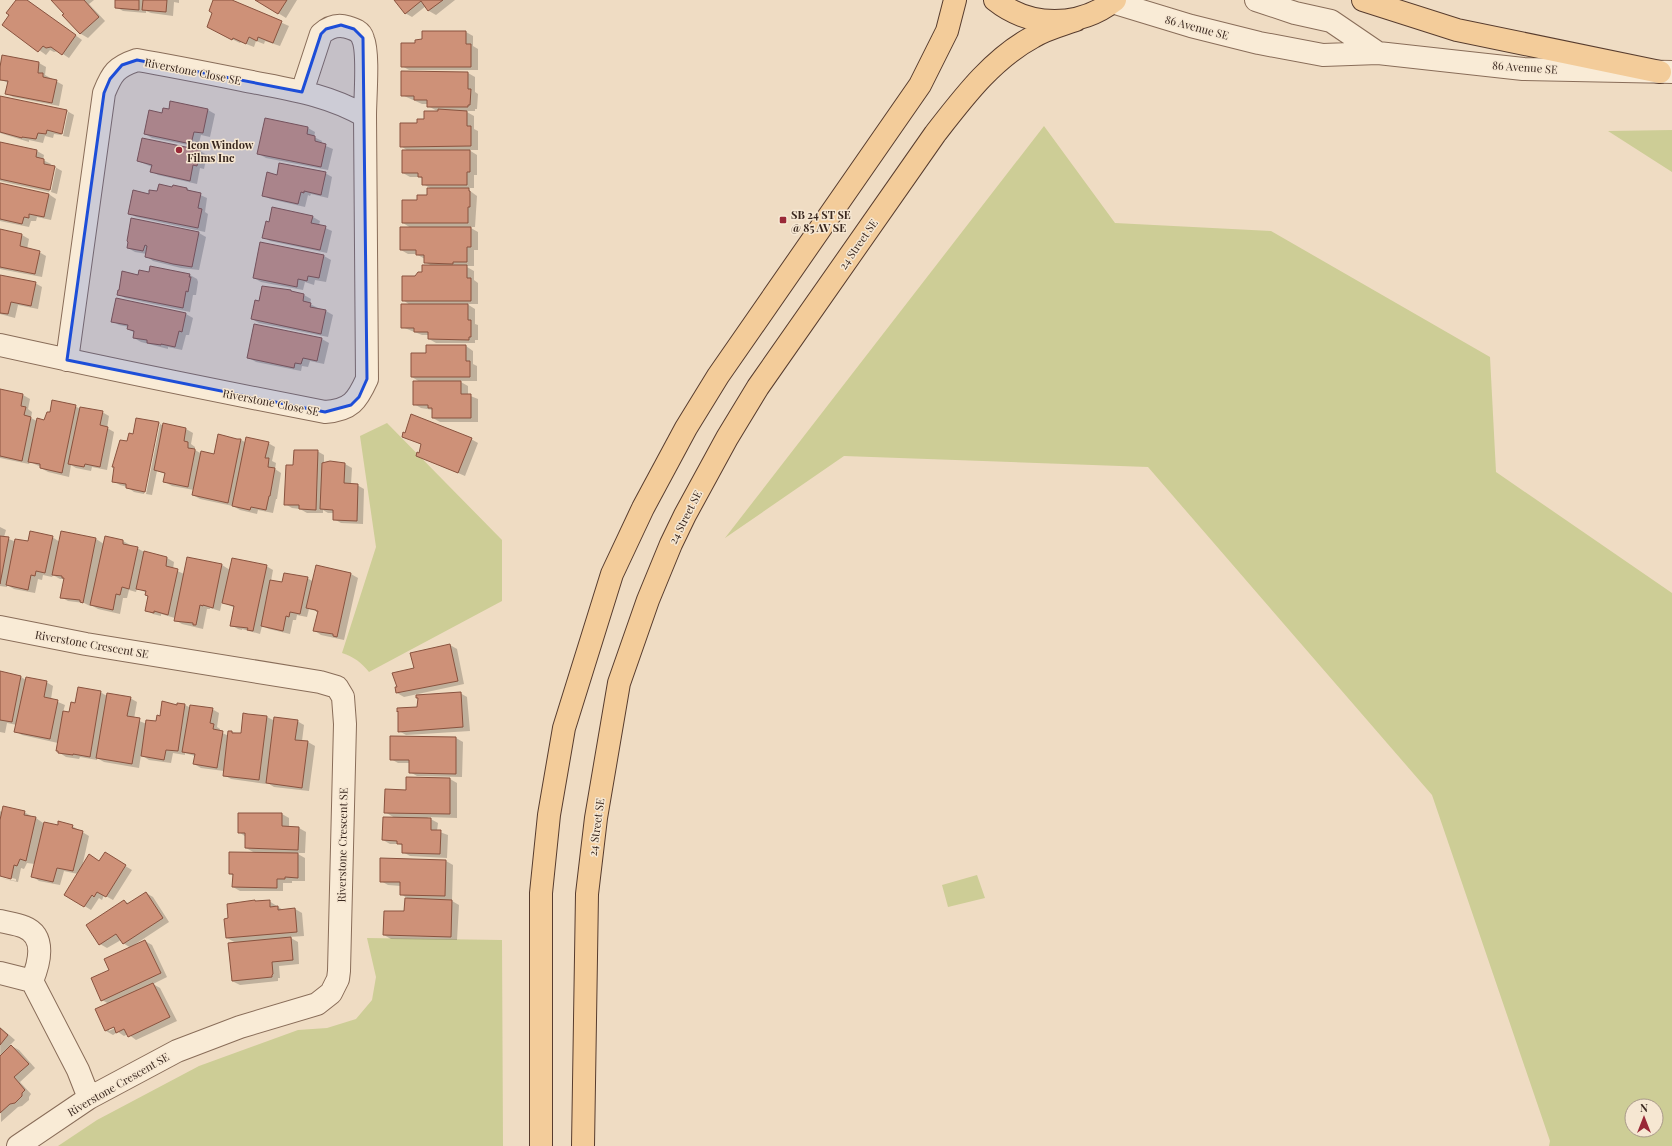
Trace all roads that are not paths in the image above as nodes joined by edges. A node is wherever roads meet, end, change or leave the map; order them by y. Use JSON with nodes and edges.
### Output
{"nodes":[{"id":1,"x":955,"y":0,"type":"edge"},
{"id":2,"x":994,"y":0,"type":"edge"},
{"id":3,"x":1256,"y":0,"type":"edge"},
{"id":4,"x":1363,"y":0,"type":"edge"},
{"id":5,"x":1114,"y":1,"type":"edge"},
{"id":6,"x":1076,"y":20,"type":"junction"},
{"id":7,"x":1378,"y":53,"type":"junction"},
{"id":8,"x":1666,"y":72,"type":"edge"},
{"id":9,"x":302,"y":92,"type":"junction"},
{"id":10,"x":365,"y":116,"type":"junction"},
{"id":11,"x":0,"y":345,"type":"edge"},
{"id":12,"x":67,"y":360,"type":"junction"},
{"id":13,"x":0,"y":627,"type":"edge"},
{"id":14,"x":0,"y":921,"type":"edge"},
{"id":15,"x":0,"y":973,"type":"edge"},
{"id":16,"x":32,"y":981,"type":"junction"},
{"id":17,"x":89,"y":1098,"type":"junction"},
{"id":18,"x":18,"y":1146,"type":"edge"},
{"id":19,"x":540,"y":1146,"type":"edge"},
{"id":20,"x":583,"y":1146,"type":"edge"}],
"edges":[{"from":1,"to":19,"type":"main road"},
{"from":2,"to":6,"type":"main road"},
{"from":3,"to":7,"type":"street","name":"86 Avenue SE"},
{"from":4,"to":8,"type":"main road"},
{"from":5,"to":6,"type":"main road","name":"24 Street SE"},
{"from":5,"to":7,"type":"street","name":"86 Avenue SE"},
{"from":6,"to":20,"type":"main road","name":"24 Street SE"},
{"from":7,"to":8,"type":"street","name":"86 Avenue SE"},
{"from":9,"to":10,"type":"street","name":"Riverstone Close SE"},
{"from":9,"to":10,"type":"street","name":"Riverstone Close SE"},
{"from":9,"to":12,"type":"street","name":"Riverstone Close SE"},
{"from":10,"to":12,"type":"street","name":"Riverstone Close SE"},
{"from":11,"to":12,"type":"street","name":"Riverstone Close SE"},
{"from":13,"to":17,"type":"street","name":"Riverstone Crescent SE"},
{"from":14,"to":16,"type":"street"},
{"from":15,"to":16,"type":"street"},
{"from":16,"to":17,"type":"street"},
{"from":17,"to":18,"type":"street","name":"Riverstone Crescent SE"}]}
